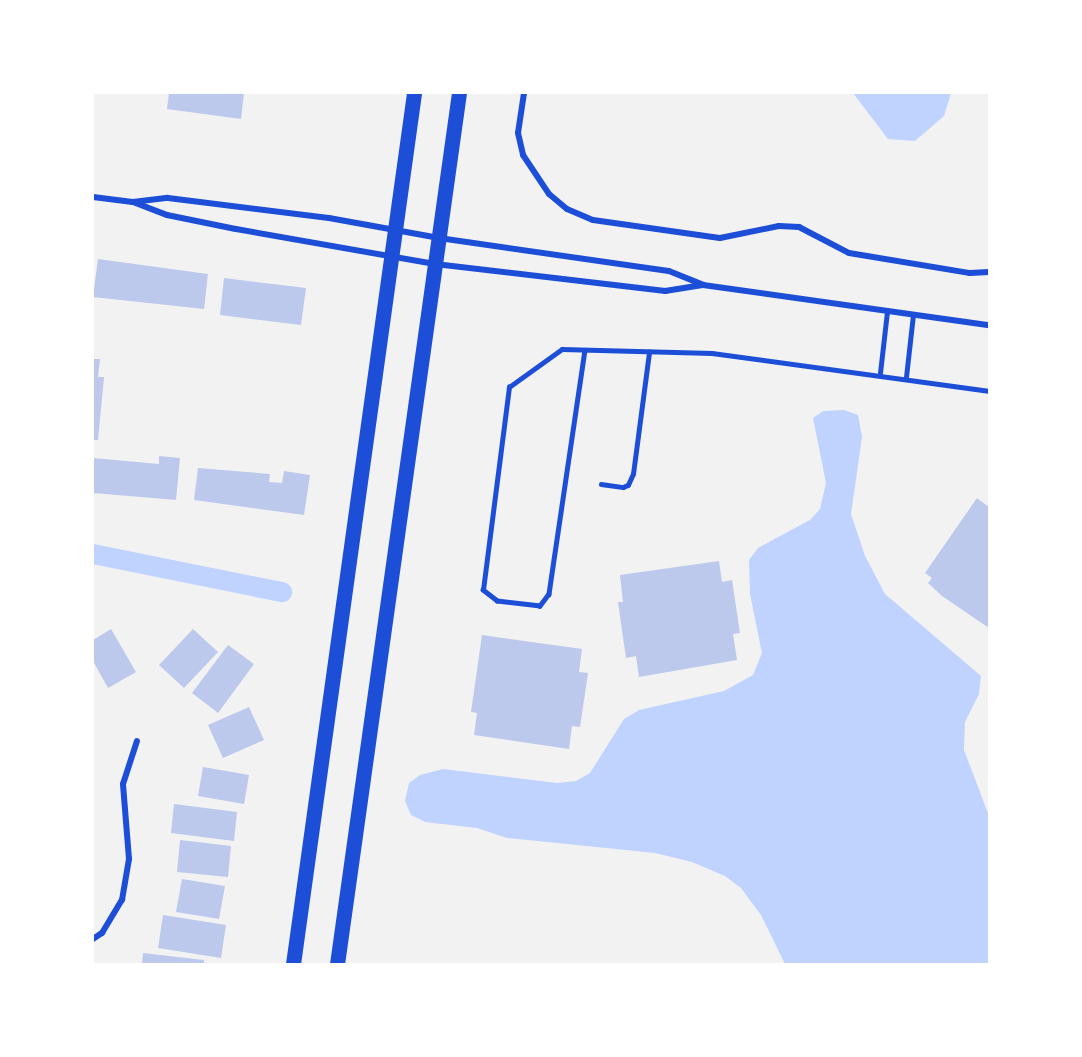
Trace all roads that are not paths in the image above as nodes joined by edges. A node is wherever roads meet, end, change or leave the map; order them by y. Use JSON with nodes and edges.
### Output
{"nodes":[{"id":1,"x":414,"y":93,"type":"edge"},
{"id":2,"x":459,"y":93,"type":"edge"},
{"id":3,"x":524,"y":93,"type":"edge"},
{"id":4,"x":93,"y":196,"type":"edge"},
{"id":5,"x":133,"y":202,"type":"junction"},
{"id":6,"x":395,"y":230,"type":"junction"},
{"id":7,"x":439,"y":238,"type":"junction"},
{"id":8,"x":392,"y":256,"type":"junction"},
{"id":9,"x":435,"y":264,"type":"junction"},
{"id":10,"x":989,"y":272,"type":"edge"},
{"id":11,"x":703,"y":285,"type":"junction"},
{"id":12,"x":887,"y":312,"type":"junction"},
{"id":13,"x":913,"y":315,"type":"junction"},
{"id":14,"x":989,"y":325,"type":"edge"},
{"id":15,"x":585,"y":350,"type":"junction"},
{"id":16,"x":649,"y":352,"type":"junction"},
{"id":17,"x":880,"y":373,"type":"junction"},
{"id":18,"x":906,"y":377,"type":"junction"},
{"id":19,"x":989,"y":390,"type":"edge"},
{"id":20,"x":601,"y":484,"type":"dead end"},
{"id":21,"x":137,"y":741,"type":"dead end"},
{"id":22,"x":93,"y":939,"type":"edge"},
{"id":23,"x":293,"y":964,"type":"edge"},
{"id":24,"x":337,"y":964,"type":"edge"}],
"edges":[{"from":1,"to":6,"type":"main road"},
{"from":2,"to":7,"type":"main road"},
{"from":3,"to":10,"type":"street"},
{"from":4,"to":5,"type":"street"},
{"from":5,"to":6,"type":"street"},
{"from":5,"to":8,"type":"street"},
{"from":6,"to":7,"type":"street"},
{"from":6,"to":8,"type":"main road"},
{"from":7,"to":9,"type":"main road"},
{"from":7,"to":11,"type":"street"},
{"from":8,"to":9,"type":"street"},
{"from":8,"to":23,"type":"main road"},
{"from":9,"to":11,"type":"street"},
{"from":9,"to":24,"type":"main road"},
{"from":11,"to":12,"type":"street"},
{"from":12,"to":13,"type":"street"},
{"from":12,"to":17,"type":"lane"},
{"from":13,"to":14,"type":"street"},
{"from":13,"to":18,"type":"lane"},
{"from":15,"to":15,"type":"lane"},
{"from":15,"to":16,"type":"lane"},
{"from":16,"to":17,"type":"lane"},
{"from":16,"to":20,"type":"lane"},
{"from":17,"to":18,"type":"lane"},
{"from":18,"to":19,"type":"lane"},
{"from":21,"to":22,"type":"street"}]}
